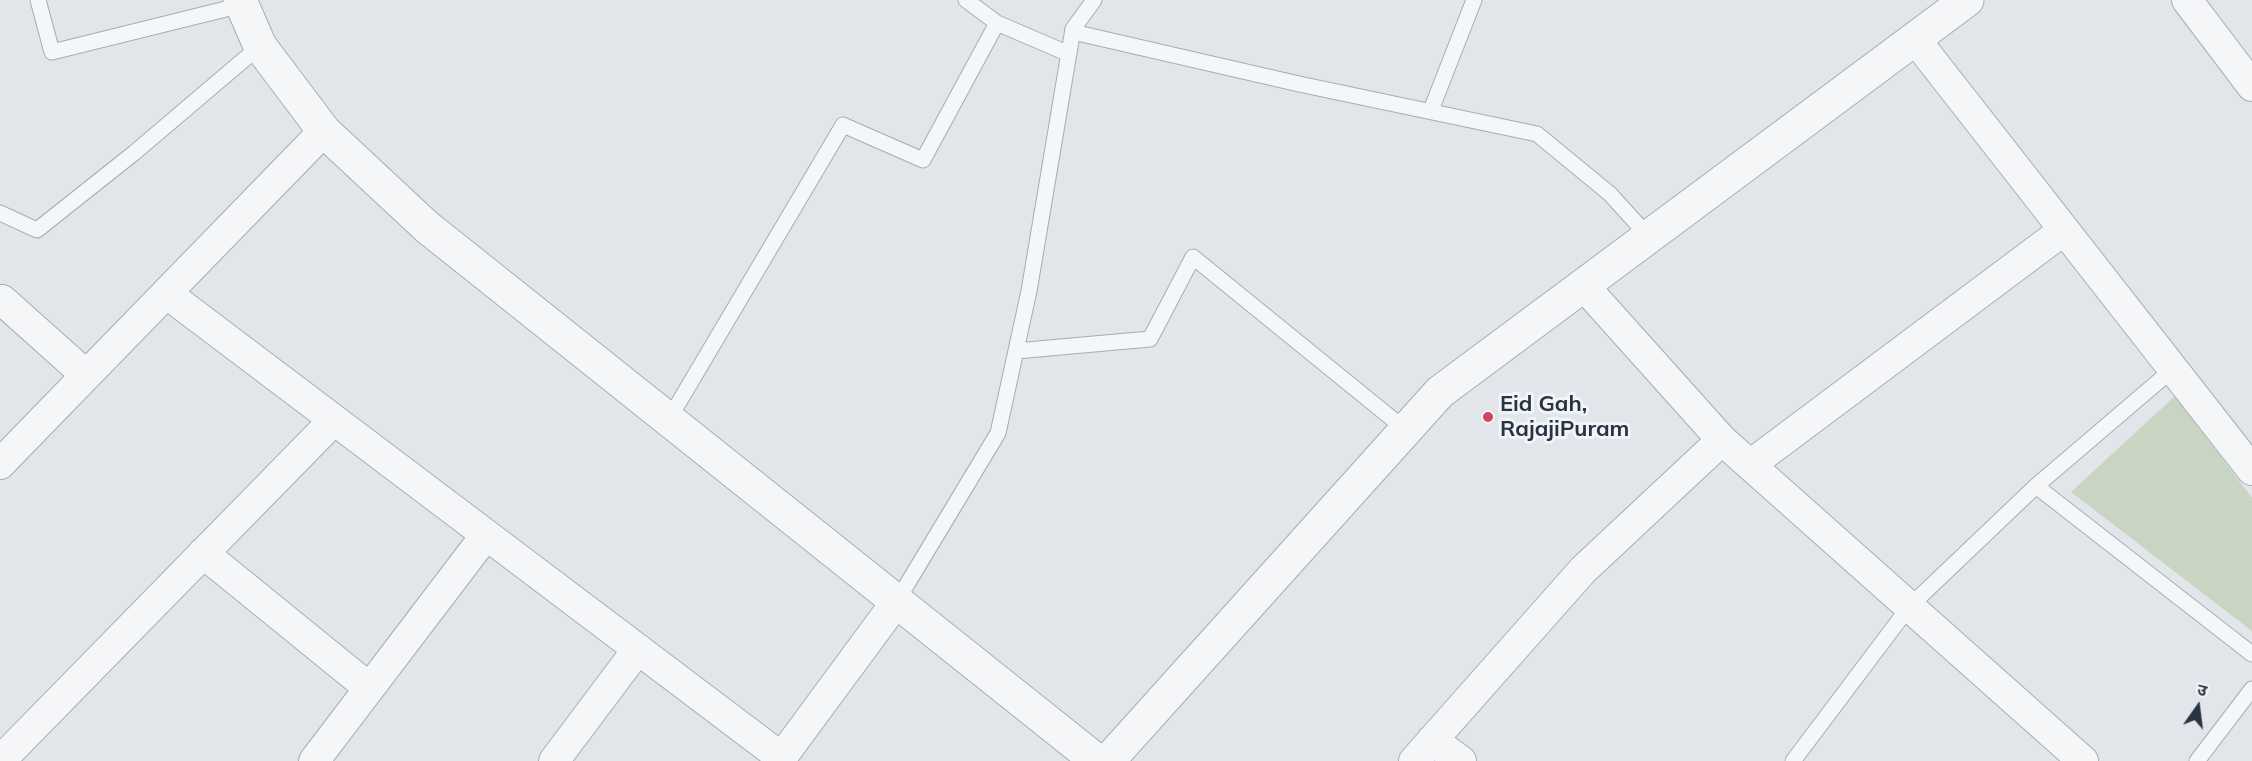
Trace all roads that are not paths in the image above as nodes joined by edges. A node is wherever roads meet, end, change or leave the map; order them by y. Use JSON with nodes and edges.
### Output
{"nodes":[{"id":1,"x":38,"y":0,"type":"edge"},
{"id":2,"x":966,"y":0,"type":"edge"},
{"id":3,"x":1094,"y":0,"type":"edge"},
{"id":4,"x":1474,"y":0,"type":"edge"},
{"id":5,"x":1966,"y":0,"type":"edge"},
{"id":6,"x":2187,"y":0,"type":"edge"},
{"id":7,"x":245,"y":2,"type":"edge"},
{"id":8,"x":997,"y":23,"type":"junction"},
{"id":9,"x":1072,"y":32,"type":"junction"},
{"id":10,"x":1915,"y":39,"type":"junction"},
{"id":11,"x":260,"y":45,"type":"junction"},
{"id":12,"x":1069,"y":54,"type":"junction"},
{"id":13,"x":2252,"y":86,"type":"edge"},
{"id":14,"x":1431,"y":110,"type":"junction"},
{"id":15,"x":324,"y":131,"type":"junction"},
{"id":16,"x":0,"y":213,"type":"edge"},
{"id":17,"x":2064,"y":230,"type":"junction"},
{"id":18,"x":1648,"y":237,"type":"junction"},
{"id":19,"x":1583,"y":285,"type":"junction"},
{"id":20,"x":166,"y":293,"type":"junction"},
{"id":21,"x":2,"y":300,"type":"dead end"},
{"id":22,"x":1016,"y":351,"type":"junction"},
{"id":23,"x":2173,"y":369,"type":"junction"},
{"id":24,"x":86,"y":375,"type":"junction"},
{"id":25,"x":669,"y":419,"type":"junction"},
{"id":26,"x":334,"y":420,"type":"junction"},
{"id":27,"x":1406,"y":430,"type":"junction"},
{"id":28,"x":1722,"y":440,"type":"junction"},
{"id":29,"x":0,"y":464,"type":"edge"},
{"id":30,"x":1750,"y":465,"type":"junction"},
{"id":31,"x":2252,"y":471,"type":"edge"},
{"id":32,"x":2036,"y":486,"type":"junction"},
{"id":33,"x":486,"y":535,"type":"junction"},
{"id":34,"x":203,"y":553,"type":"junction"},
{"id":35,"x":897,"y":601,"type":"junction"},
{"id":36,"x":1909,"y":606,"type":"junction"},
{"id":37,"x":638,"y":649,"type":"junction"},
{"id":38,"x":2252,"y":654,"type":"edge"},
{"id":39,"x":368,"y":687,"type":"junction"},
{"id":40,"x":2252,"y":689,"type":"edge"},
{"id":41,"x":1423,"y":751,"type":"edge"},
{"id":42,"x":780,"y":759,"type":"edge"},
{"id":43,"x":0,"y":761,"type":"edge"},
{"id":44,"x":314,"y":761,"type":"edge"},
{"id":45,"x":554,"y":761,"type":"edge"},
{"id":46,"x":1097,"y":761,"type":"edge"},
{"id":47,"x":1108,"y":761,"type":"edge"},
{"id":48,"x":1461,"y":761,"type":"edge"},
{"id":49,"x":1793,"y":761,"type":"edge"},
{"id":50,"x":2083,"y":761,"type":"edge"},
{"id":51,"x":2197,"y":761,"type":"edge"}],
"edges":[{"from":1,"to":7,"type":"lane"},
{"from":2,"to":8,"type":"lane"},
{"from":3,"to":9,"type":"lane"},
{"from":4,"to":14,"type":"lane"},
{"from":5,"to":10,"type":"street"},
{"from":6,"to":13,"type":"street"},
{"from":7,"to":11,"type":"street"},
{"from":8,"to":12,"type":"lane"},
{"from":8,"to":25,"type":"lane"},
{"from":9,"to":12,"type":"lane"},
{"from":9,"to":14,"type":"lane"},
{"from":10,"to":17,"type":"street"},
{"from":10,"to":18,"type":"street"},
{"from":11,"to":15,"type":"street"},
{"from":11,"to":16,"type":"lane"},
{"from":12,"to":22,"type":"lane"},
{"from":14,"to":18,"type":"lane"},
{"from":15,"to":20,"type":"street"},
{"from":15,"to":25,"type":"street"},
{"from":17,"to":23,"type":"street"},
{"from":17,"to":30,"type":"street"},
{"from":18,"to":19,"type":"street"},
{"from":19,"to":27,"type":"street"},
{"from":19,"to":28,"type":"street"},
{"from":20,"to":24,"type":"street"},
{"from":20,"to":26,"type":"street"},
{"from":21,"to":24,"type":"street"},
{"from":22,"to":27,"type":"lane"},
{"from":22,"to":35,"type":"lane"},
{"from":23,"to":31,"type":"street"},
{"from":23,"to":32,"type":"lane"},
{"from":24,"to":29,"type":"street"},
{"from":25,"to":35,"type":"street"},
{"from":26,"to":33,"type":"street"},
{"from":26,"to":34,"type":"street"},
{"from":27,"to":47,"type":"street"},
{"from":28,"to":30,"type":"street"},
{"from":28,"to":41,"type":"street"},
{"from":30,"to":36,"type":"street"},
{"from":32,"to":36,"type":"lane"},
{"from":32,"to":38,"type":"lane"},
{"from":33,"to":37,"type":"street"},
{"from":33,"to":39,"type":"street"},
{"from":34,"to":39,"type":"street"},
{"from":34,"to":43,"type":"street"},
{"from":35,"to":42,"type":"street"},
{"from":35,"to":46,"type":"street"},
{"from":36,"to":49,"type":"lane"},
{"from":36,"to":50,"type":"street"},
{"from":37,"to":42,"type":"street"},
{"from":37,"to":45,"type":"street"},
{"from":39,"to":44,"type":"street"},
{"from":40,"to":51,"type":"lane"},
{"from":41,"to":48,"type":"street"}]}
